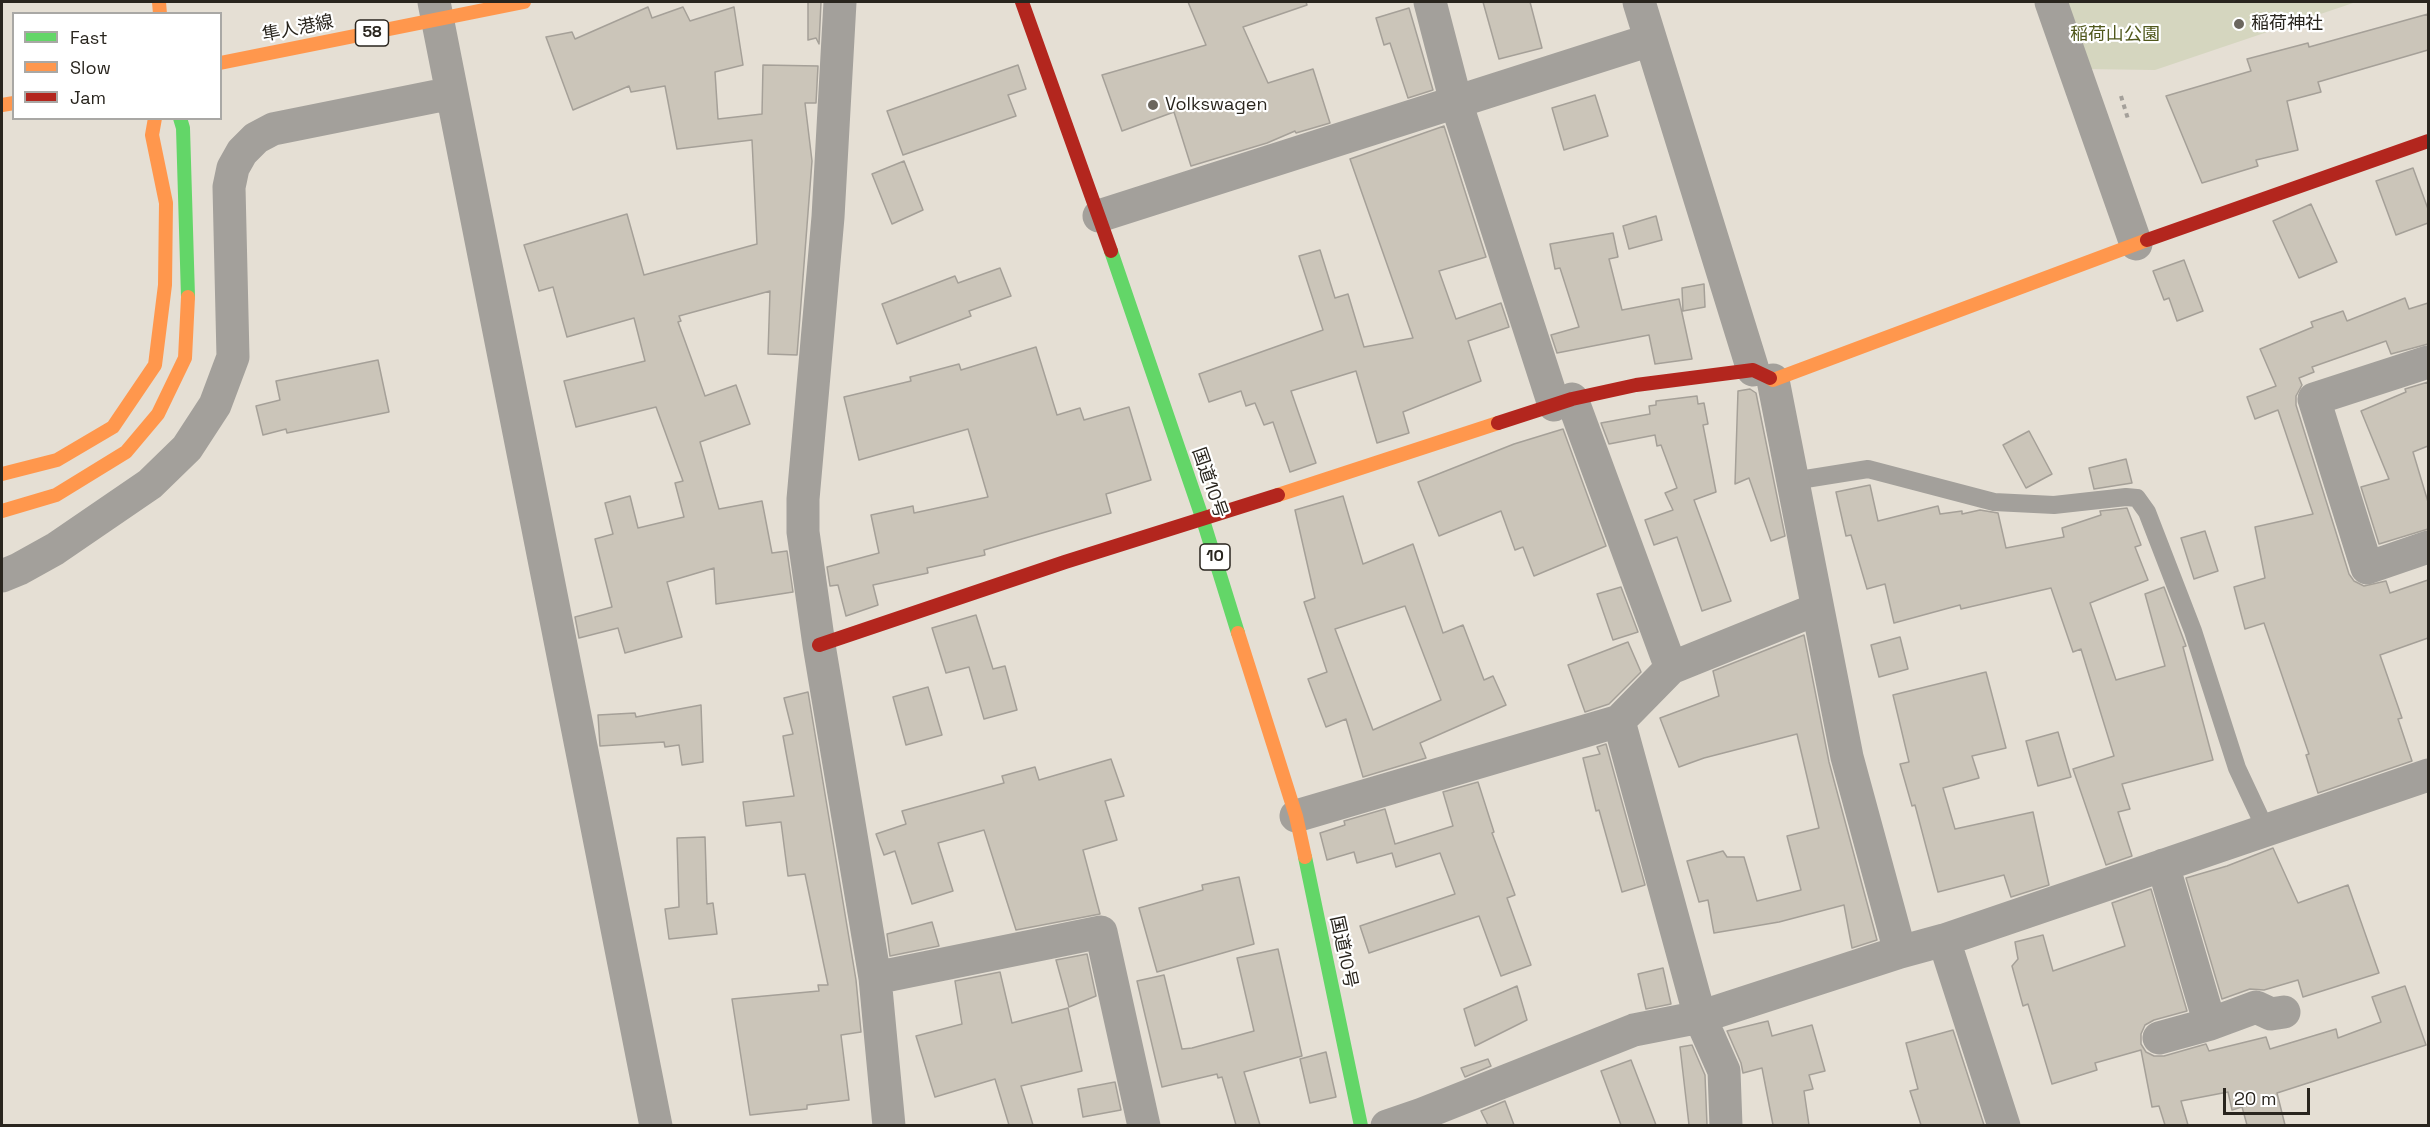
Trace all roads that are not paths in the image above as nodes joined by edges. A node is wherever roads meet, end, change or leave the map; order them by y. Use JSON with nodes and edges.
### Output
{"nodes":[{"id":1,"x":524,"y":2,"type":"edge"},
{"id":2,"x":840,"y":2,"type":"edge"},
{"id":3,"x":1022,"y":2,"type":"edge"},
{"id":4,"x":1430,"y":2,"type":"edge"},
{"id":5,"x":1639,"y":2,"type":"edge"},
{"id":6,"x":2051,"y":2,"type":"edge"},
{"id":7,"x":436,"y":11,"type":"edge"},
{"id":8,"x":1650,"y":40,"type":"junction"},
{"id":9,"x":222,"y":63,"type":"edge"},
{"id":10,"x":452,"y":93,"type":"junction"},
{"id":11,"x":1456,"y":102,"type":"junction"},
{"id":12,"x":155,"y":120,"type":"edge"},
{"id":13,"x":181,"y":120,"type":"edge"},
{"id":14,"x":2428,"y":141,"type":"edge"},
{"id":15,"x":1099,"y":216,"type":"junction"},
{"id":16,"x":2136,"y":244,"type":"junction"},
{"id":17,"x":2428,"y":362,"type":"edge"},
{"id":18,"x":1763,"y":375,"type":"junction"},
{"id":19,"x":1563,"y":402,"type":"junction"},
{"id":20,"x":2,"y":474,"type":"edge"},
{"id":21,"x":1793,"y":481,"type":"junction"},
{"id":22,"x":2,"y":511,"type":"edge"},
{"id":23,"x":1203,"y":520,"type":"junction"},
{"id":24,"x":2428,"y":547,"type":"edge"},
{"id":25,"x":2,"y":576,"type":"edge"},
{"id":26,"x":1817,"y":609,"type":"junction"},
{"id":27,"x":819,"y":645,"type":"junction"},
{"id":28,"x":1671,"y":668,"type":"junction"},
{"id":29,"x":1619,"y":721,"type":"junction"},
{"id":30,"x":2428,"y":775,"type":"edge"},
{"id":31,"x":1296,"y":816,"type":"junction"},
{"id":32,"x":2266,"y":830,"type":"junction"},
{"id":33,"x":2163,"y":865,"type":"junction"},
{"id":34,"x":1944,"y":940,"type":"junction"},
{"id":35,"x":1900,"y":952,"type":"junction"},
{"id":36,"x":875,"y":978,"type":"junction"},
{"id":37,"x":2284,"y":1012,"type":"dead end"},
{"id":38,"x":1700,"y":1017,"type":"junction"},
{"id":39,"x":2210,"y":1024,"type":"junction"},
{"id":40,"x":2159,"y":1038,"type":"dead end"},
{"id":41,"x":879,"y":1121,"type":"edge"},
{"id":42,"x":656,"y":1125,"type":"edge"},
{"id":43,"x":1144,"y":1125,"type":"edge"},
{"id":44,"x":1361,"y":1125,"type":"edge"},
{"id":45,"x":1387,"y":1125,"type":"edge"},
{"id":46,"x":1726,"y":1125,"type":"edge"},
{"id":47,"x":2004,"y":1125,"type":"edge"}],
"edges":[{"from":1,"to":7,"type":"main road","name":"隼人港線","number":"58"},
{"from":2,"to":27,"type":"street"},
{"from":3,"to":15,"type":"main road","name":"国道10号","number":"10"},
{"from":4,"to":11,"type":"street"},
{"from":5,"to":8,"type":"street"},
{"from":6,"to":16,"type":"street"},
{"from":7,"to":9,"type":"main road","name":"隼人港線","number":"58"},
{"from":7,"to":10,"type":"street"},
{"from":8,"to":11,"type":"street"},
{"from":8,"to":18,"type":"street"},
{"from":10,"to":25,"type":"street"},
{"from":10,"to":42,"type":"street"},
{"from":11,"to":15,"type":"street"},
{"from":11,"to":19,"type":"street"},
{"from":12,"to":20,"type":"main road"},
{"from":13,"to":22,"type":"main road"},
{"from":14,"to":16,"type":"main road"},
{"from":15,"to":23,"type":"main road","name":"国道10号","number":"10"},
{"from":16,"to":18,"type":"main road"},
{"from":17,"to":24,"type":"street"},
{"from":18,"to":19,"type":"main road"},
{"from":18,"to":21,"type":"street"},
{"from":19,"to":23,"type":"main road"},
{"from":19,"to":28,"type":"street"},
{"from":21,"to":26,"type":"street"},
{"from":21,"to":32,"type":"lane"},
{"from":23,"to":27,"type":"main road"},
{"from":23,"to":31,"type":"main road","name":"国道10号","number":"10"},
{"from":26,"to":28,"type":"street"},
{"from":26,"to":35,"type":"street"},
{"from":27,"to":36,"type":"street"},
{"from":28,"to":29,"type":"street"},
{"from":29,"to":31,"type":"street"},
{"from":29,"to":38,"type":"street"},
{"from":30,"to":32,"type":"street"},
{"from":31,"to":44,"type":"main road","name":"国道10号","number":"10"},
{"from":32,"to":33,"type":"street"},
{"from":33,"to":34,"type":"street"},
{"from":33,"to":39,"type":"street"},
{"from":34,"to":35,"type":"street"},
{"from":34,"to":47,"type":"street"},
{"from":35,"to":38,"type":"street"},
{"from":36,"to":41,"type":"street"},
{"from":36,"to":43,"type":"street"},
{"from":37,"to":39,"type":"street"},
{"from":38,"to":45,"type":"street"},
{"from":38,"to":46,"type":"street"},
{"from":39,"to":40,"type":"street"}]}
